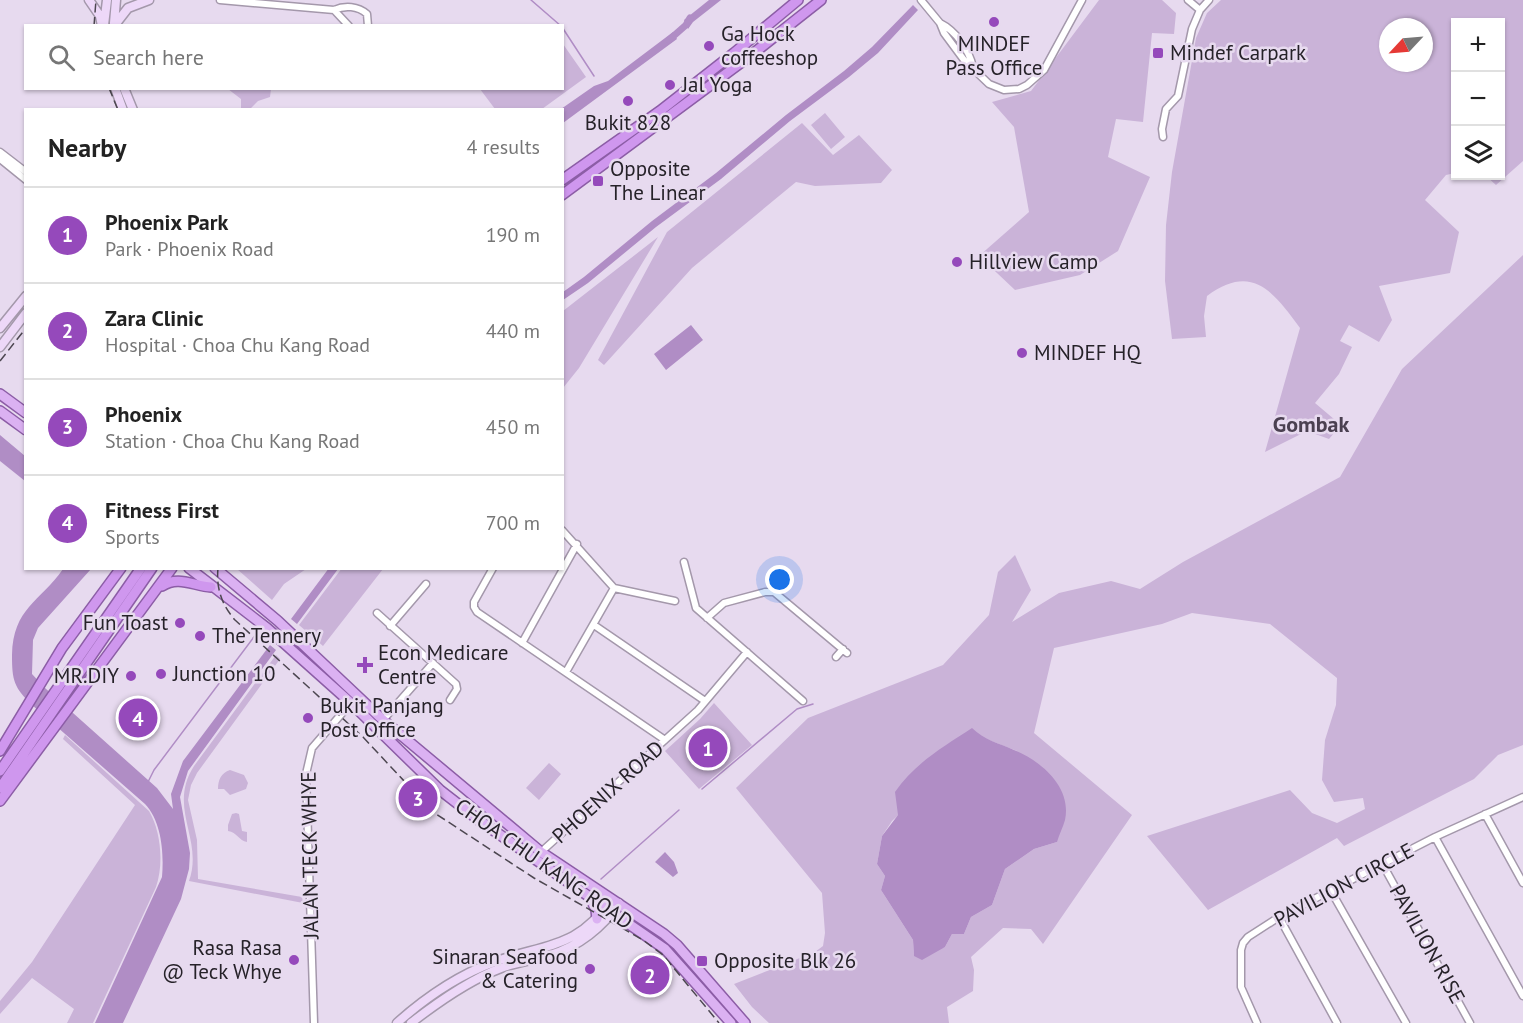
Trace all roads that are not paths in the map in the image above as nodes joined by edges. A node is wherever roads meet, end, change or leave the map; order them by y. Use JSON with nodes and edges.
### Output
{"nodes":[{"id":1,"x":89,"y":0,"type":"edge"},
{"id":2,"x":107,"y":0,"type":"edge"},
{"id":3,"x":116,"y":0,"type":"edge"},
{"id":4,"x":149,"y":0,"type":"edge"},
{"id":5,"x":220,"y":0,"type":"edge"},
{"id":6,"x":798,"y":0,"type":"edge"},
{"id":7,"x":821,"y":0,"type":"edge"},
{"id":8,"x":1082,"y":0,"type":"edge"},
{"id":9,"x":1188,"y":0,"type":"edge"},
{"id":10,"x":1209,"y":0,"type":"edge"},
{"id":11,"x":923,"y":2,"type":"edge"},
{"id":12,"x":334,"y":10,"type":"junction"},
{"id":13,"x":1200,"y":10,"type":"junction"},
{"id":14,"x":102,"y":24,"type":"edge"},
{"id":15,"x":103,"y":24,"type":"edge"},
{"id":16,"x":114,"y":24,"type":"edge"},
{"id":17,"x":116,"y":24,"type":"edge"},
{"id":18,"x":347,"y":24,"type":"edge"},
{"id":19,"x":368,"y":24,"type":"edge"},
{"id":20,"x":116,"y":90,"type":"edge"},
{"id":21,"x":125,"y":90,"type":"edge"},
{"id":22,"x":122,"y":108,"type":"edge"},
{"id":23,"x":132,"y":108,"type":"edge"},
{"id":24,"x":1163,"y":137,"type":"dead end"},
{"id":25,"x":0,"y":152,"type":"edge"},
{"id":26,"x":0,"y":159,"type":"edge"},
{"id":27,"x":24,"y":170,"type":"edge"},
{"id":28,"x":24,"y":178,"type":"edge"},
{"id":29,"x":564,"y":179,"type":"edge"},
{"id":30,"x":564,"y":194,"type":"edge"},
{"id":31,"x":24,"y":298,"type":"edge"},
{"id":32,"x":24,"y":316,"type":"edge"},
{"id":33,"x":0,"y":328,"type":"edge"},
{"id":34,"x":0,"y":347,"type":"edge"},
{"id":35,"x":0,"y":394,"type":"edge"},
{"id":36,"x":0,"y":411,"type":"edge"},
{"id":37,"x":24,"y":412,"type":"edge"},
{"id":38,"x":24,"y":429,"type":"edge"},
{"id":39,"x":564,"y":532,"type":"edge"},
{"id":40,"x":577,"y":544,"type":"junction"},
{"id":41,"x":684,"y":562,"type":"dead end"},
{"id":42,"x":564,"y":567,"type":"edge"},
{"id":43,"x":119,"y":570,"type":"edge"},
{"id":44,"x":140,"y":570,"type":"edge"},
{"id":45,"x":151,"y":570,"type":"edge"},
{"id":46,"x":171,"y":570,"type":"edge"},
{"id":47,"x":191,"y":570,"type":"edge"},
{"id":48,"x":217,"y":570,"type":"edge"},
{"id":49,"x":492,"y":570,"type":"edge"},
{"id":50,"x":563,"y":570,"type":"edge"},
{"id":51,"x":426,"y":584,"type":"dead end"},
{"id":52,"x":211,"y":586,"type":"junction"},
{"id":53,"x":614,"y":588,"type":"junction"},
{"id":54,"x":156,"y":591,"type":"junction"},
{"id":55,"x":675,"y":601,"type":"dead end"},
{"id":56,"x":376,"y":613,"type":"dead end"},
{"id":57,"x":707,"y":618,"type":"junction"},
{"id":58,"x":594,"y":625,"type":"junction"},
{"id":59,"x":390,"y":626,"type":"junction"},
{"id":60,"x":522,"y":643,"type":"junction"},
{"id":61,"x":747,"y":652,"type":"junction"},
{"id":62,"x":836,"y":657,"type":"dead end"},
{"id":63,"x":433,"y":663,"type":"junction"},
{"id":64,"x":566,"y":672,"type":"junction"},
{"id":65,"x":450,"y":700,"type":"dead end"},
{"id":66,"x":705,"y":701,"type":"junction"},
{"id":67,"x":802,"y":701,"type":"dead end"},
{"id":68,"x":351,"y":703,"type":"junction"},
{"id":69,"x":383,"y":720,"type":"junction"},
{"id":70,"x":665,"y":740,"type":"junction"},
{"id":71,"x":393,"y":743,"type":"junction"},
{"id":72,"x":0,"y":751,"type":"edge"},
{"id":73,"x":0,"y":771,"type":"edge"},
{"id":74,"x":451,"y":778,"type":"junction"},
{"id":75,"x":0,"y":788,"type":"edge"},
{"id":76,"x":440,"y":790,"type":"junction"},
{"id":77,"x":471,"y":795,"type":"junction"},
{"id":78,"x":1523,"y":797,"type":"edge"},
{"id":79,"x":0,"y":801,"type":"edge"},
{"id":80,"x":468,"y":812,"type":"junction"},
{"id":81,"x":1485,"y":814,"type":"junction"},
{"id":82,"x":1435,"y":837,"type":"junction"},
{"id":83,"x":541,"y":852,"type":"junction"},
{"id":84,"x":1383,"y":865,"type":"junction"},
{"id":85,"x":1523,"y":883,"type":"edge"},
{"id":86,"x":1331,"y":891,"type":"junction"},
{"id":87,"x":589,"y":895,"type":"junction"},
{"id":88,"x":615,"y":901,"type":"junction"},
{"id":89,"x":609,"y":910,"type":"junction"},
{"id":90,"x":1279,"y":917,"type":"junction"},
{"id":91,"x":597,"y":919,"type":"junction"},
{"id":92,"x":1523,"y":996,"type":"edge"},
{"id":93,"x":723,"y":1019,"type":"edge"},
{"id":94,"x":314,"y":1023,"type":"edge"},
{"id":95,"x":397,"y":1023,"type":"edge"},
{"id":96,"x":411,"y":1023,"type":"edge"},
{"id":97,"x":731,"y":1023,"type":"edge"},
{"id":98,"x":745,"y":1023,"type":"edge"},
{"id":99,"x":1257,"y":1023,"type":"edge"},
{"id":100,"x":1337,"y":1023,"type":"edge"},
{"id":101,"x":1406,"y":1023,"type":"edge"},
{"id":102,"x":1470,"y":1023,"type":"edge"}],
"edges":[{"from":1,"to":14,"type":"main road"},
{"from":2,"to":15,"type":"main road"},
{"from":3,"to":16,"type":"main road"},
{"from":4,"to":17,"type":"main road"},
{"from":5,"to":12,"type":"street"},
{"from":6,"to":29,"type":"highway"},
{"from":7,"to":30,"type":"highway"},
{"from":8,"to":11,"type":"street"},
{"from":9,"to":13,"type":"street"},
{"from":10,"to":13,"type":"street"},
{"from":12,"to":18,"type":"street"},
{"from":12,"to":19,"type":"street"},
{"from":13,"to":24,"type":"street"},
{"from":20,"to":22,"type":"main road"},
{"from":21,"to":23,"type":"main road"},
{"from":25,"to":27,"type":"street"},
{"from":26,"to":28,"type":"street"},
{"from":31,"to":33,"type":"main road"},
{"from":32,"to":34,"type":"main road"},
{"from":35,"to":37,"type":"main road"},
{"from":36,"to":38,"type":"main road"},
{"from":39,"to":40,"type":"street"},
{"from":40,"to":42,"type":"street"},
{"from":40,"to":53,"type":"street"},
{"from":41,"to":57,"type":"street"},
{"from":43,"to":72,"type":"highway"},
{"from":44,"to":73,"type":"highway"},
{"from":45,"to":75,"type":"highway"},
{"from":46,"to":54,"type":"highway"},
{"from":47,"to":52,"type":"main road","name":"CHOA CHU KANG ROAD"},
{"from":48,"to":69,"type":"main road","name":"CHOA CHU KANG ROAD"},
{"from":49,"to":60,"type":"street"},
{"from":50,"to":60,"type":"street"},
{"from":51,"to":59,"type":"street"},
{"from":52,"to":54,"type":"highway"},
{"from":52,"to":68,"type":"main road","name":"CHOA CHU KANG ROAD"},
{"from":53,"to":55,"type":"street"},
{"from":53,"to":58,"type":"street"},
{"from":54,"to":79,"type":"highway"},
{"from":56,"to":59,"type":"street"},
{"from":57,"to":61,"type":"street"},
{"from":57,"to":62,"type":"street"},
{"from":58,"to":64,"type":"street"},
{"from":58,"to":66,"type":"street"},
{"from":59,"to":63,"type":"street"},
{"from":60,"to":64,"type":"street"},
{"from":61,"to":66,"type":"street","name":"PHOENIX ROAD"},
{"from":61,"to":67,"type":"street"},
{"from":63,"to":65,"type":"street"},
{"from":63,"to":69,"type":"street"},
{"from":64,"to":70,"type":"street"},
{"from":66,"to":70,"type":"street","name":"PHOENIX ROAD"},
{"from":68,"to":71,"type":"main road","name":"CHOA CHU KANG ROAD"},
{"from":68,"to":94,"type":"street","name":"JALAN TECK WHYE"},
{"from":69,"to":71,"type":"street"},
{"from":69,"to":74,"type":"main road","name":"CHOA CHU KANG ROAD"},
{"from":70,"to":83,"type":"street","name":"PHOENIX ROAD"},
{"from":71,"to":76,"type":"main road","name":"CHOA CHU KANG ROAD"},
{"from":74,"to":76,"type":"main road"},
{"from":74,"to":77,"type":"main road","name":"CHOA CHU KANG ROAD"},
{"from":76,"to":80,"type":"main road","name":"CHOA CHU KANG ROAD"},
{"from":77,"to":80,"type":"main road"},
{"from":77,"to":83,"type":"main road","name":"CHOA CHU KANG ROAD"},
{"from":78,"to":81,"type":"street","name":"PAVILION CIRCLE"},
{"from":80,"to":87,"type":"main road","name":"CHOA CHU KANG ROAD"},
{"from":81,"to":82,"type":"street","name":"PAVILION CIRCLE"},
{"from":81,"to":85,"type":"street"},
{"from":82,"to":84,"type":"street","name":"PAVILION CIRCLE"},
{"from":82,"to":92,"type":"street"},
{"from":83,"to":88,"type":"main road","name":"CHOA CHU KANG ROAD"},
{"from":84,"to":86,"type":"street","name":"PAVILION CIRCLE"},
{"from":84,"to":102,"type":"street","name":"PAVILION RISE"},
{"from":86,"to":90,"type":"street","name":"PAVILION CIRCLE"},
{"from":86,"to":101,"type":"street"},
{"from":87,"to":89,"type":"main road","name":"CHOA CHU KANG ROAD"},
{"from":87,"to":91,"type":"main road"},
{"from":88,"to":89,"type":"main road"},
{"from":88,"to":98,"type":"main road","name":"CHOA CHU KANG ROAD"},
{"from":89,"to":91,"type":"main road"},
{"from":89,"to":93,"type":"main road","name":"CHOA CHU KANG ROAD"},
{"from":89,"to":96,"type":"main road"},
{"from":90,"to":99,"type":"street","name":"PAVILION CIRCLE"},
{"from":90,"to":100,"type":"street"},
{"from":91,"to":95,"type":"main road"},
{"from":93,"to":97,"type":"main road","name":"CHOA CHU KANG ROAD"}]}
